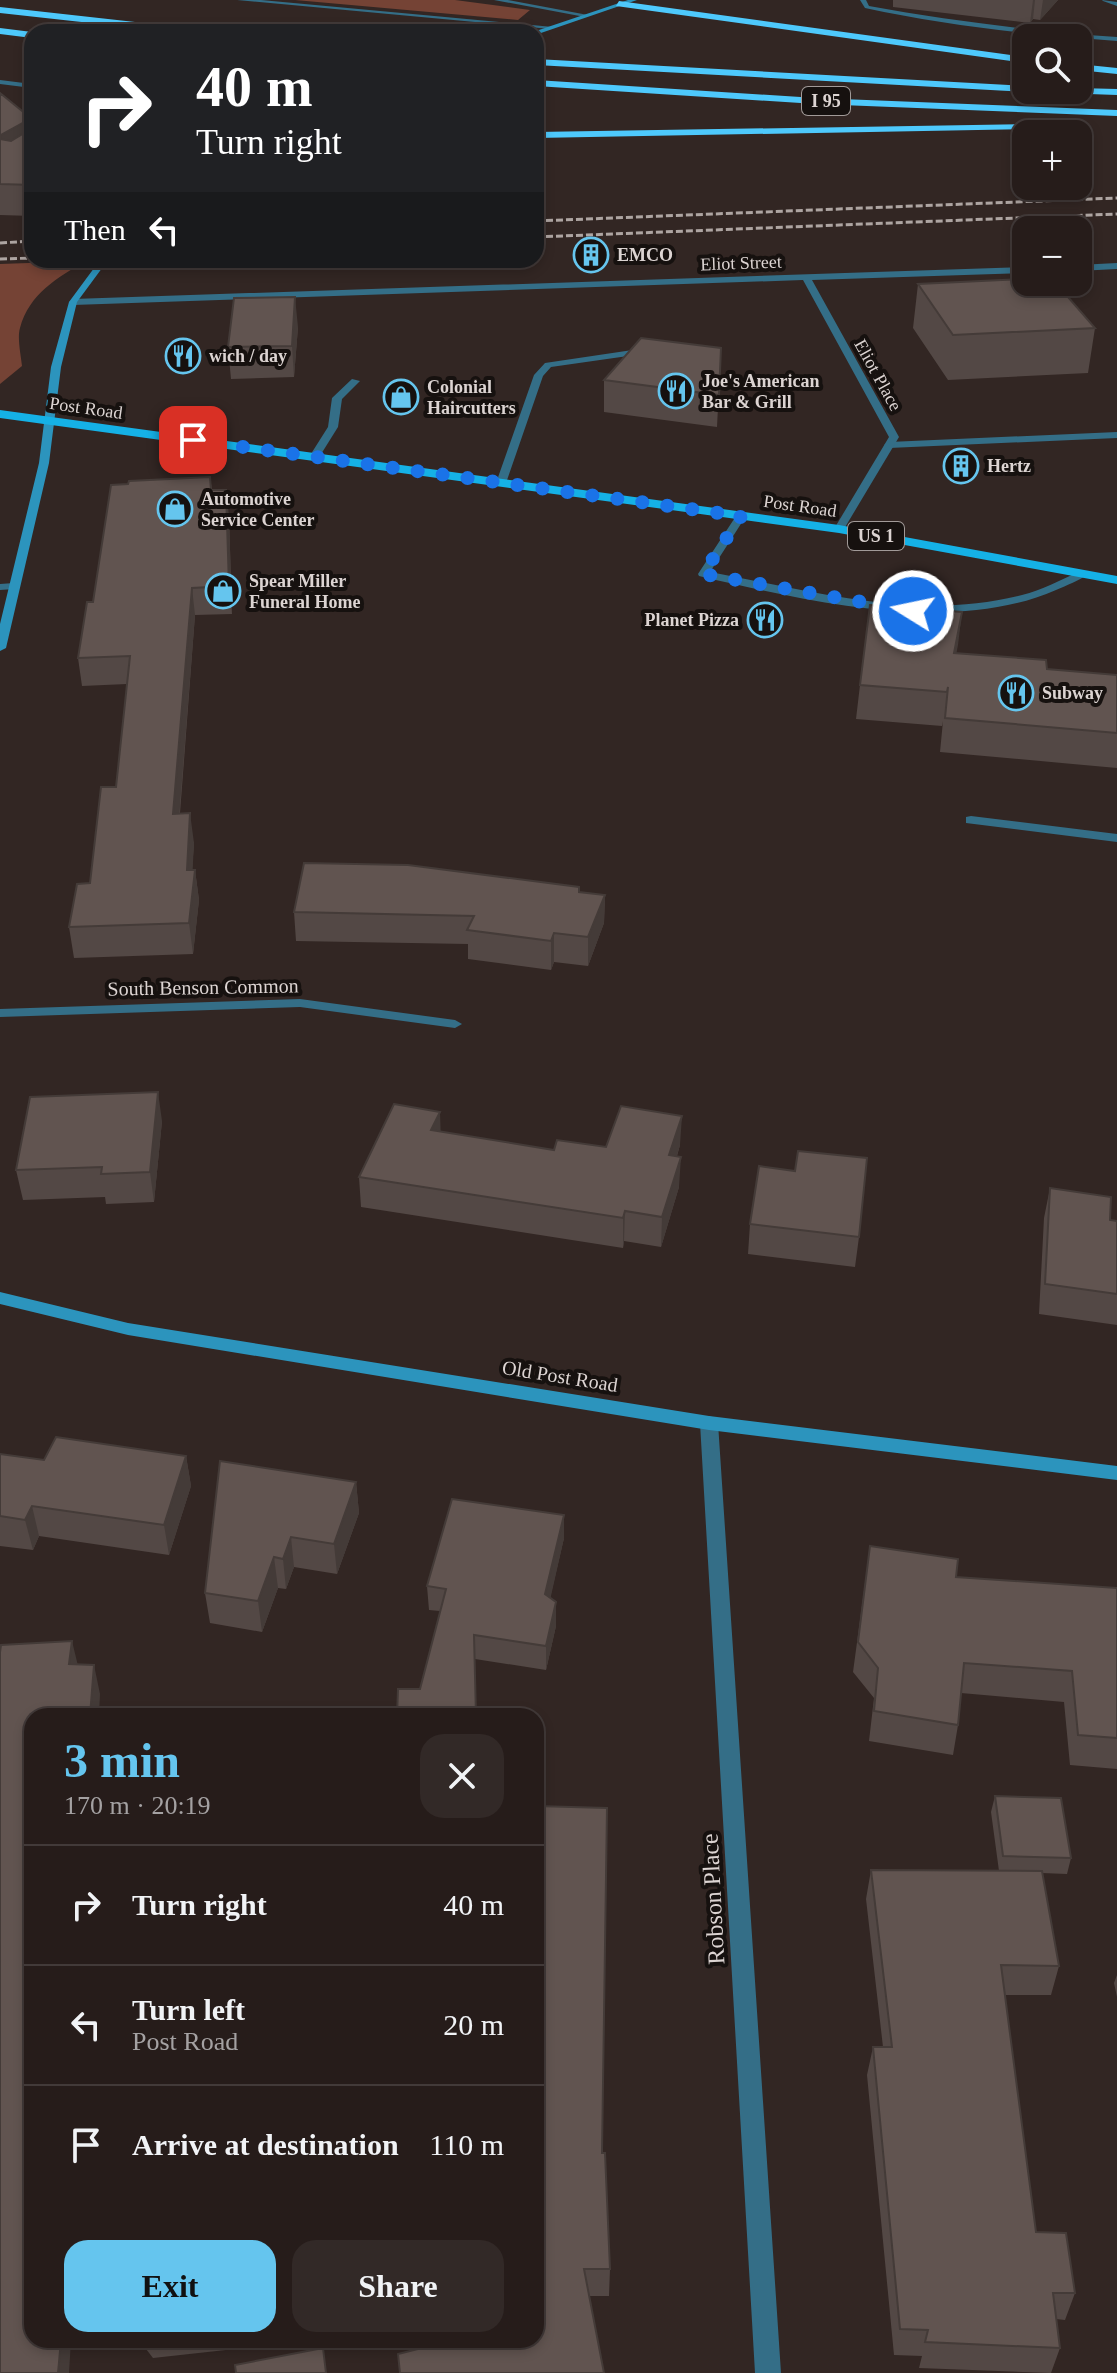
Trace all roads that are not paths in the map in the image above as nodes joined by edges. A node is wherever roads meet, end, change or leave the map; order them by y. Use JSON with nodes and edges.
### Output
{"nodes":[{"id":1,"x":240,"y":0,"type":"edge"},
{"id":2,"x":497,"y":0,"type":"edge"},
{"id":3,"x":634,"y":0,"type":"edge"},
{"id":4,"x":863,"y":0,"type":"edge"},
{"id":5,"x":1105,"y":0,"type":"edge"},
{"id":6,"x":619,"y":4,"type":"junction"},
{"id":7,"x":1117,"y":4,"type":"edge"},
{"id":8,"x":0,"y":9,"type":"edge"},
{"id":9,"x":585,"y":15,"type":"junction"},
{"id":10,"x":128,"y":24,"type":"edge"},
{"id":11,"x":516,"y":24,"type":"edge"},
{"id":12,"x":544,"y":26,"type":"edge"},
{"id":13,"x":550,"y":27,"type":"junction"},
{"id":14,"x":544,"y":30,"type":"edge"},
{"id":15,"x":3,"y":31,"type":"edge"},
{"id":16,"x":24,"y":34,"type":"edge"},
{"id":17,"x":1117,"y":39,"type":"edge"},
{"id":18,"x":1012,"y":58,"type":"edge"},
{"id":19,"x":544,"y":62,"type":"edge"},
{"id":20,"x":1092,"y":68,"type":"edge"},
{"id":21,"x":1117,"y":71,"type":"edge"},
{"id":22,"x":0,"y":82,"type":"edge"},
{"id":23,"x":544,"y":84,"type":"edge"},
{"id":24,"x":24,"y":85,"type":"edge"},
{"id":25,"x":1012,"y":88,"type":"edge"},
{"id":26,"x":1092,"y":91,"type":"edge"},
{"id":27,"x":1117,"y":92,"type":"edge"},
{"id":28,"x":1117,"y":113,"type":"edge"},
{"id":29,"x":1012,"y":127,"type":"edge"},
{"id":30,"x":544,"y":136,"type":"edge"},
{"id":31,"x":1117,"y":266,"type":"edge"},
{"id":32,"x":1092,"y":267,"type":"edge"},
{"id":33,"x":98,"y":268,"type":"edge"},
{"id":34,"x":1012,"y":270,"type":"edge"},
{"id":35,"x":806,"y":277,"type":"junction"},
{"id":36,"x":73,"y":302,"type":"junction"},
{"id":37,"x":649,"y":351,"type":"edge"},
{"id":38,"x":355,"y":381,"type":"dead end"},
{"id":39,"x":0,"y":414,"type":"edge"},
{"id":40,"x":49,"y":421,"type":"junction"},
{"id":41,"x":1117,"y":435,"type":"edge"},
{"id":42,"x":889,"y":445,"type":"junction"},
{"id":43,"x":314,"y":457,"type":"junction"},
{"id":44,"x":501,"y":483,"type":"junction"},
{"id":45,"x":741,"y":516,"type":"junction"},
{"id":46,"x":839,"y":529,"type":"junction"},
{"id":47,"x":1083,"y":574,"type":"junction"},
{"id":48,"x":1117,"y":580,"type":"edge"},
{"id":49,"x":14,"y":586,"type":"junction"},
{"id":50,"x":0,"y":587,"type":"edge"},
{"id":51,"x":0,"y":648,"type":"edge"},
{"id":52,"x":971,"y":820,"type":"dead end"},
{"id":53,"x":1117,"y":838,"type":"edge"},
{"id":54,"x":0,"y":1013,"type":"edge"},
{"id":55,"x":455,"y":1024,"type":"dead end"},
{"id":56,"x":0,"y":1298,"type":"edge"},
{"id":57,"x":709,"y":1423,"type":"junction"},
{"id":58,"x":1117,"y":1473,"type":"edge"},
{"id":59,"x":768,"y":2373,"type":"edge"}],
"edges":[{"from":1,"to":11,"type":"street"},
{"from":2,"to":9,"type":"street"},
{"from":3,"to":6,"type":"street"},
{"from":4,"to":17,"type":"street"},
{"from":5,"to":7,"type":"street"},
{"from":6,"to":9,"type":"street"},
{"from":6,"to":18,"type":"highway"},
{"from":8,"to":10,"type":"highway"},
{"from":9,"to":13,"type":"street"},
{"from":12,"to":13,"type":"street"},
{"from":13,"to":14,"type":"street"},
{"from":15,"to":16,"type":"highway"},
{"from":19,"to":25,"type":"highway","number":"I 95"},
{"from":20,"to":21,"type":"highway"},
{"from":22,"to":24,"type":"street"},
{"from":23,"to":28,"type":"highway","number":"I 95"},
{"from":26,"to":27,"type":"highway"},
{"from":29,"to":30,"type":"highway"},
{"from":31,"to":32,"type":"street"},
{"from":33,"to":36,"type":"street"},
{"from":34,"to":35,"type":"street","name":"Eliot Street"},
{"from":35,"to":36,"type":"street","name":"Eliot Street"},
{"from":35,"to":42,"type":"street","name":"Eliot Place"},
{"from":36,"to":40,"type":"street"},
{"from":37,"to":44,"type":"street"},
{"from":38,"to":43,"type":"street"},
{"from":39,"to":40,"type":"main road","name":"Post Road","number":"US 1"},
{"from":40,"to":43,"type":"main road","name":"Post Road","number":"US 1"},
{"from":40,"to":49,"type":"street"},
{"from":41,"to":42,"type":"street"},
{"from":42,"to":46,"type":"street"},
{"from":43,"to":44,"type":"main road","name":"Post Road","number":"US 1"},
{"from":44,"to":45,"type":"main road","name":"Post Road","number":"US 1"},
{"from":45,"to":46,"type":"main road","name":"Post Road","number":"US 1"},
{"from":45,"to":47,"type":"street"},
{"from":46,"to":47,"type":"main road","name":"Post Road","number":"US 1"},
{"from":47,"to":48,"type":"main road","name":"Post Road","number":"US 1"},
{"from":49,"to":50,"type":"street"},
{"from":49,"to":51,"type":"street"},
{"from":52,"to":53,"type":"street"},
{"from":54,"to":55,"type":"street","name":"South Benson Common"},
{"from":56,"to":57,"type":"street","name":"Old Post Road"},
{"from":57,"to":58,"type":"street","name":"Old Post Road"},
{"from":57,"to":59,"type":"street","name":"Robson Place"}]}
